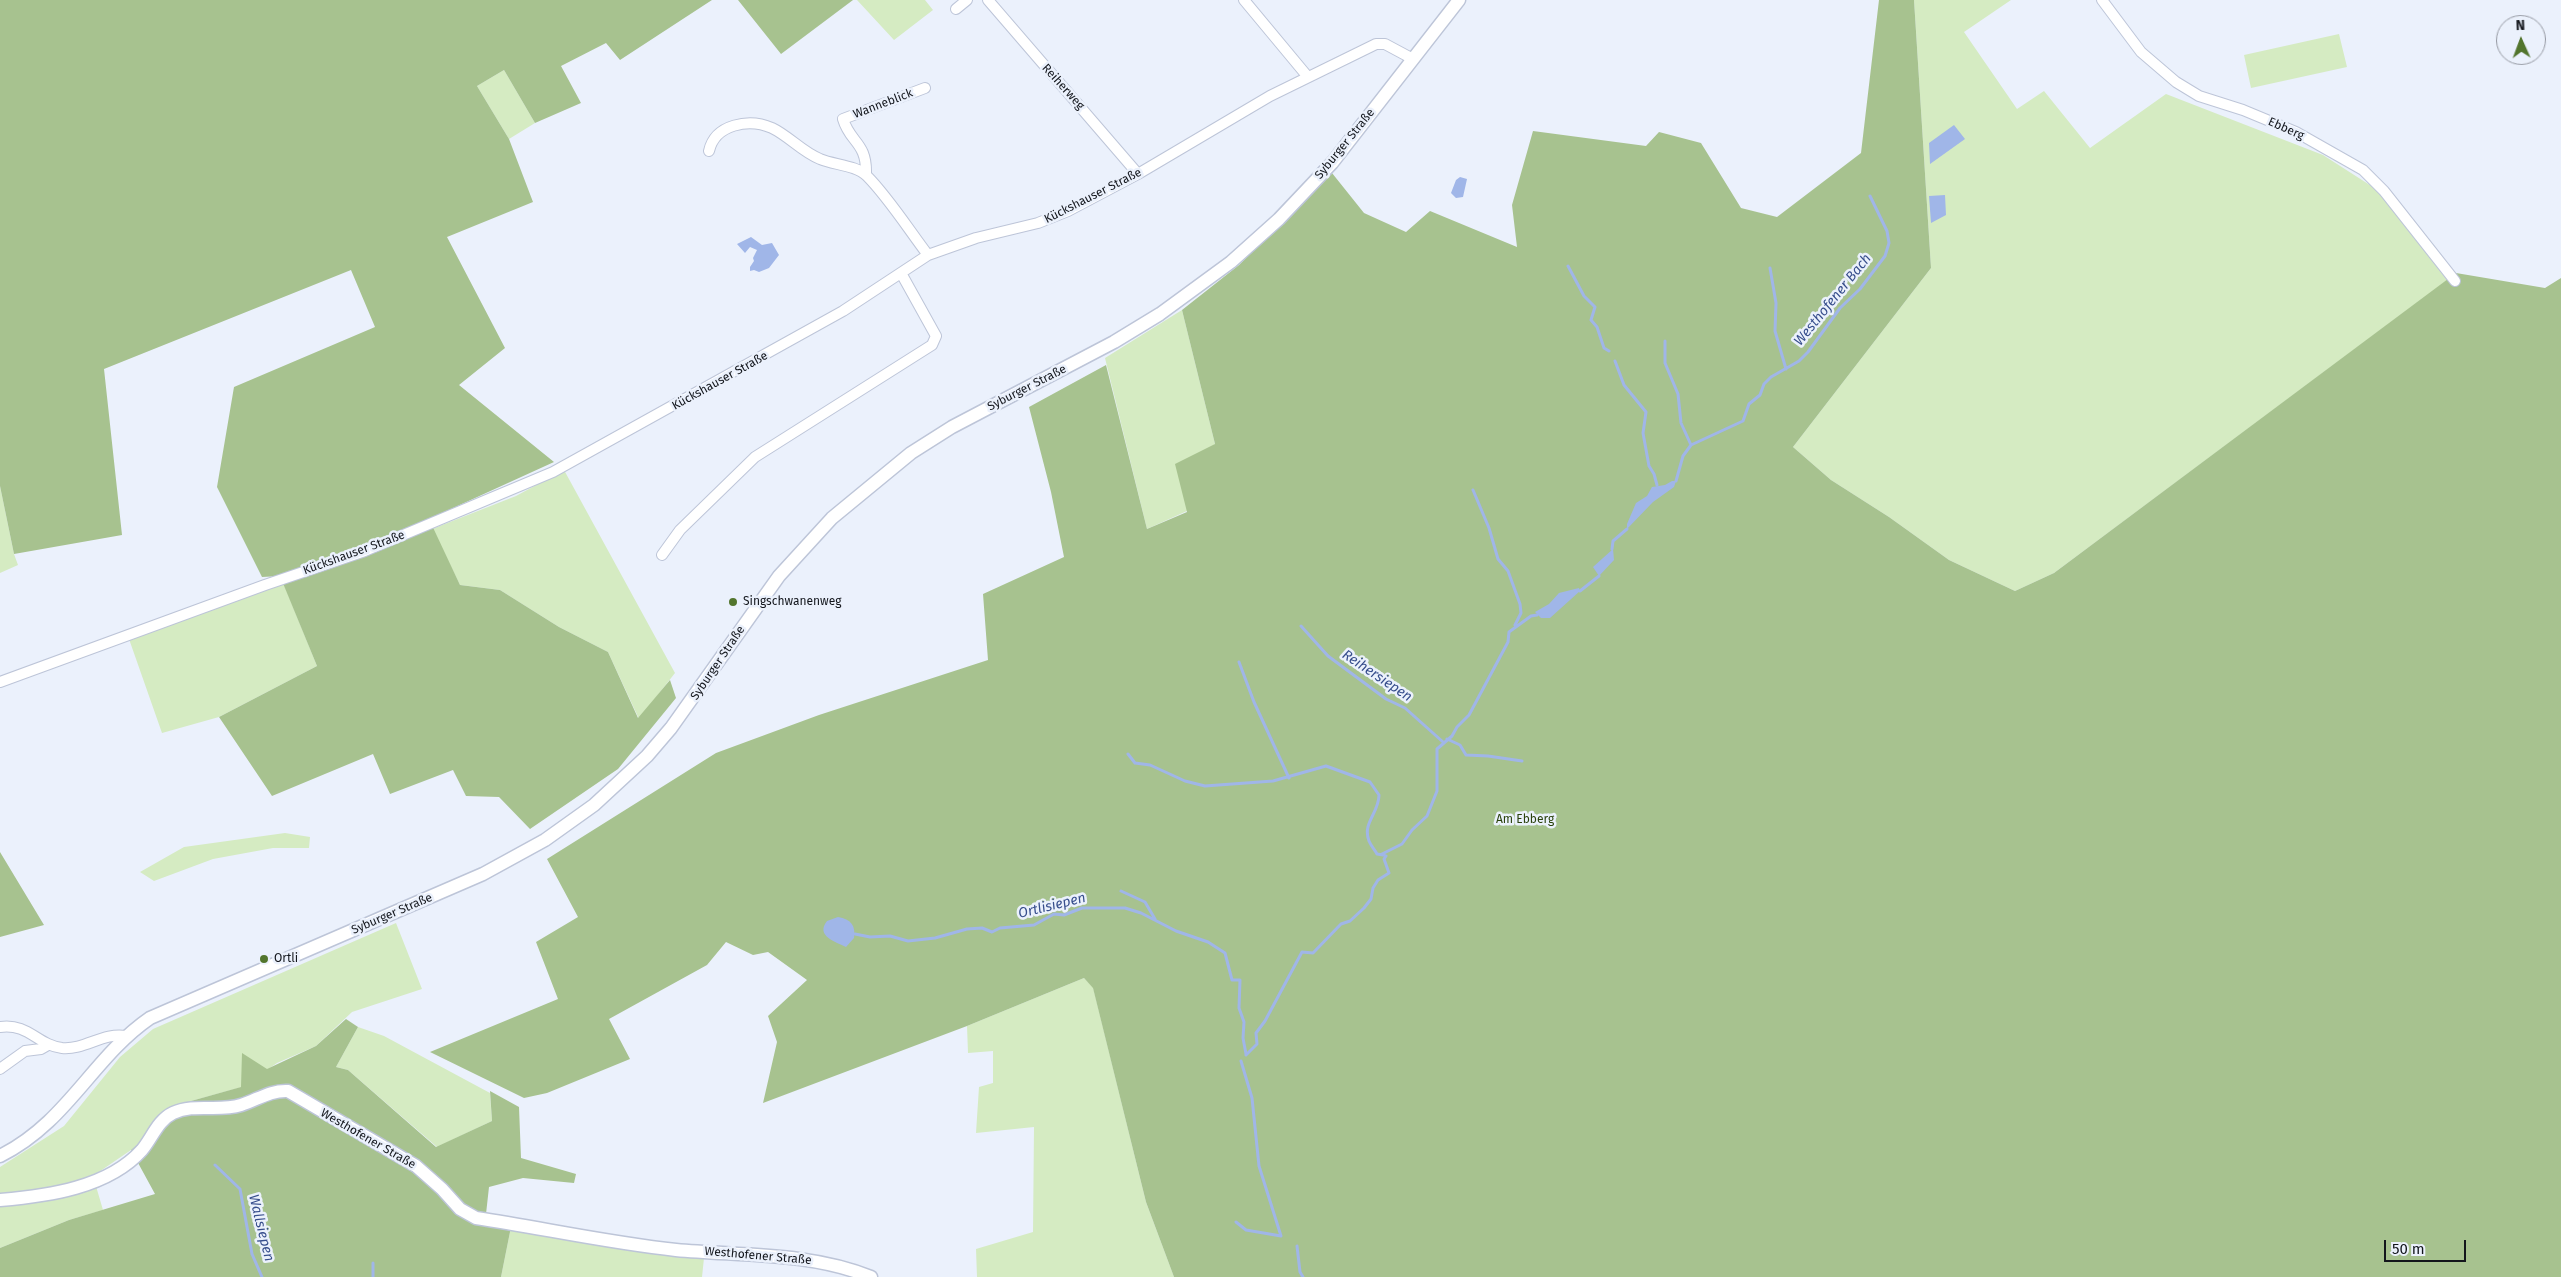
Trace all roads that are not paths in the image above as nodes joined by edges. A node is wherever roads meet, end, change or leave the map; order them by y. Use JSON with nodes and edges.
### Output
{"nodes":[{"id":1,"x":967,"y":0,"type":"edge"},
{"id":2,"x":988,"y":0,"type":"edge"},
{"id":3,"x":1244,"y":0,"type":"edge"},
{"id":4,"x":1458,"y":0,"type":"edge"},
{"id":5,"x":2102,"y":0,"type":"edge"},
{"id":6,"x":956,"y":9,"type":"dead end"},
{"id":7,"x":1413,"y":59,"type":"junction"},
{"id":8,"x":1308,"y":77,"type":"junction"},
{"id":9,"x":925,"y":88,"type":"dead end"},
{"id":10,"x":709,"y":151,"type":"dead end"},
{"id":11,"x":866,"y":174,"type":"junction"},
{"id":12,"x":1138,"y":174,"type":"junction"},
{"id":13,"x":928,"y":255,"type":"junction"},
{"id":14,"x":901,"y":273,"type":"junction"},
{"id":15,"x":2455,"y":281,"type":"dead end"},
{"id":16,"x":662,"y":555,"type":"dead end"},
{"id":17,"x":0,"y":682,"type":"edge"},
{"id":18,"x":0,"y":1027,"type":"edge"},
{"id":19,"x":126,"y":1036,"type":"junction"},
{"id":20,"x":51,"y":1046,"type":"junction"},
{"id":21,"x":0,"y":1069,"type":"edge"},
{"id":22,"x":0,"y":1156,"type":"edge"},
{"id":23,"x":0,"y":1200,"type":"edge"},
{"id":24,"x":872,"y":1277,"type":"edge"}],
"edges":[{"from":1,"to":6,"type":"street"},
{"from":2,"to":12,"type":"street","name":"Reiherweg"},
{"from":3,"to":8,"type":"street"},
{"from":4,"to":7,"type":"street","name":"Syburger Straße"},
{"from":5,"to":15,"type":"street","name":"Ebberg"},
{"from":7,"to":8,"type":"street","name":"Kückshauser Straße"},
{"from":7,"to":19,"type":"street","name":"Syburger Straße"},
{"from":8,"to":12,"type":"street","name":"Kückshauser Straße"},
{"from":9,"to":11,"type":"street","name":"Wanneblick"},
{"from":10,"to":11,"type":"street"},
{"from":11,"to":13,"type":"street"},
{"from":12,"to":13,"type":"street","name":"Kückshauser Straße"},
{"from":13,"to":14,"type":"street","name":"Kückshauser Straße"},
{"from":14,"to":16,"type":"street"},
{"from":14,"to":17,"type":"street","name":"Kückshauser Straße"},
{"from":18,"to":20,"type":"street"},
{"from":19,"to":20,"type":"street"},
{"from":19,"to":22,"type":"street","name":"Syburger Straße"},
{"from":20,"to":21,"type":"street"},
{"from":23,"to":24,"type":"street","name":"Westhofener Straße"}]}
